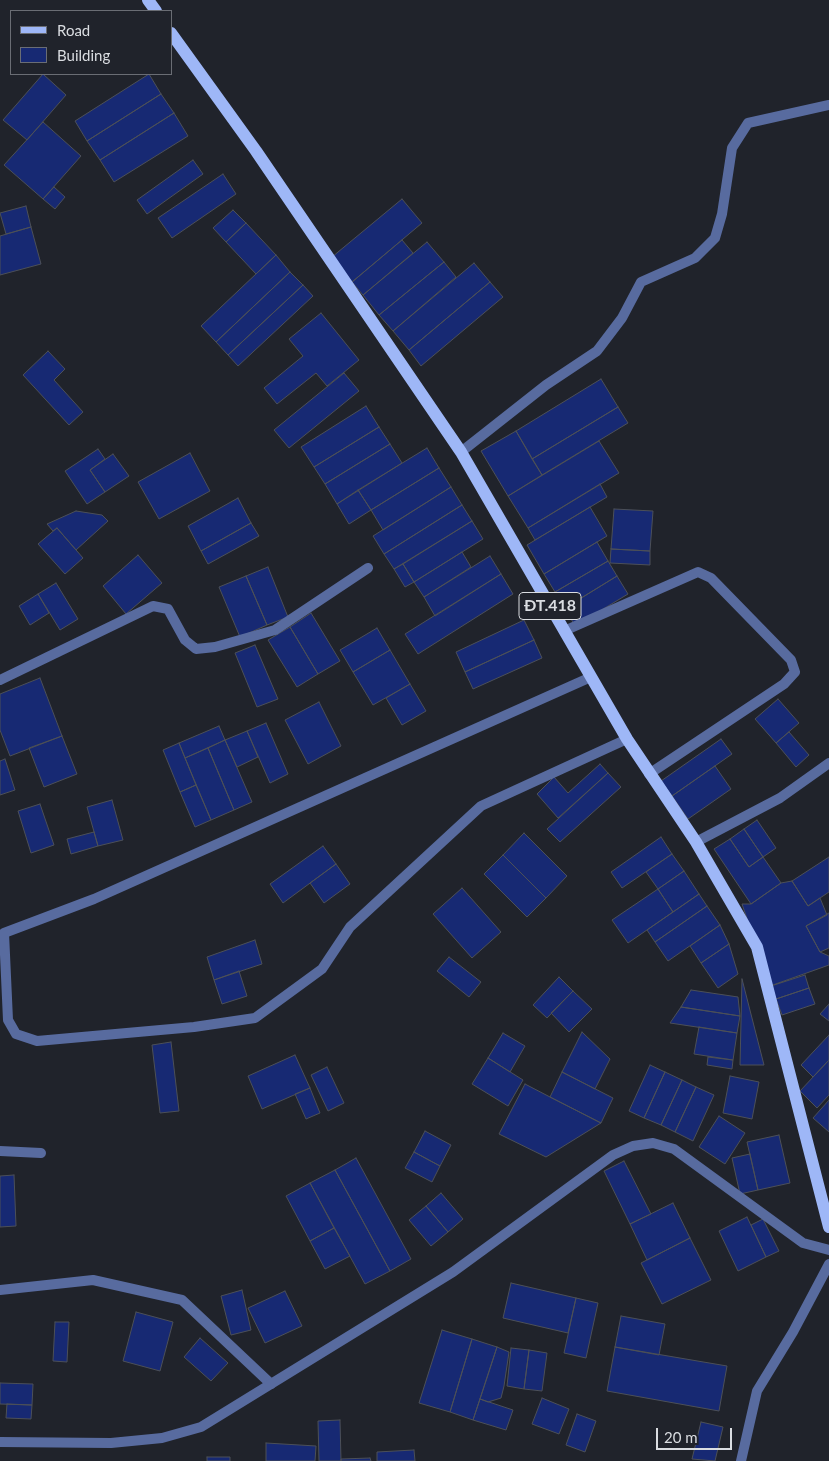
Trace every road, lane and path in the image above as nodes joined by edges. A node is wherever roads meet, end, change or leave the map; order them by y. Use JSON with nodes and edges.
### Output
{"nodes":[{"id":1,"x":172,"y":34,"type":"edge"},
{"id":2,"x":829,"y":105,"type":"edge"},
{"id":3,"x":461,"y":452,"type":"junction"},
{"id":4,"x":368,"y":568,"type":"dead end"},
{"id":5,"x":564,"y":631,"type":"junction"},
{"id":6,"x":591,"y":677,"type":"junction"},
{"id":7,"x":0,"y":680,"type":"edge"},
{"id":8,"x":627,"y":739,"type":"junction"},
{"id":9,"x":829,"y":763,"type":"edge"},
{"id":10,"x":649,"y":774,"type":"junction"},
{"id":11,"x":696,"y":842,"type":"junction"},
{"id":12,"x":2,"y":933,"type":"edge"},
{"id":13,"x":0,"y":1151,"type":"edge"},
{"id":14,"x":41,"y":1153,"type":"dead end"},
{"id":15,"x":829,"y":1227,"type":"edge"},
{"id":16,"x":829,"y":1250,"type":"edge"},
{"id":17,"x":829,"y":1264,"type":"edge"},
{"id":18,"x":0,"y":1290,"type":"edge"},
{"id":19,"x":272,"y":1384,"type":"junction"},
{"id":20,"x":0,"y":1442,"type":"edge"},
{"id":21,"x":741,"y":1461,"type":"edge"}],
"edges":[{"from":1,"to":3,"type":"main road","number":"ĐT.418"},
{"from":2,"to":3,"type":"street"},
{"from":3,"to":5,"type":"main road","number":"ĐT.418"},
{"from":4,"to":7,"type":"street"},
{"from":5,"to":6,"type":"main road","number":"ĐT.418"},
{"from":5,"to":10,"type":"street"},
{"from":6,"to":8,"type":"main road","number":"ĐT.418"},
{"from":6,"to":12,"type":"street"},
{"from":8,"to":10,"type":"main road","number":"ĐT.418"},
{"from":8,"to":12,"type":"street"},
{"from":9,"to":11,"type":"street"},
{"from":10,"to":11,"type":"main road","number":"ĐT.418"},
{"from":11,"to":15,"type":"main road","number":"ĐT.418"},
{"from":13,"to":14,"type":"street"},
{"from":16,"to":19,"type":"street"},
{"from":17,"to":21,"type":"street"},
{"from":18,"to":19,"type":"street"},
{"from":19,"to":20,"type":"street"}]}
